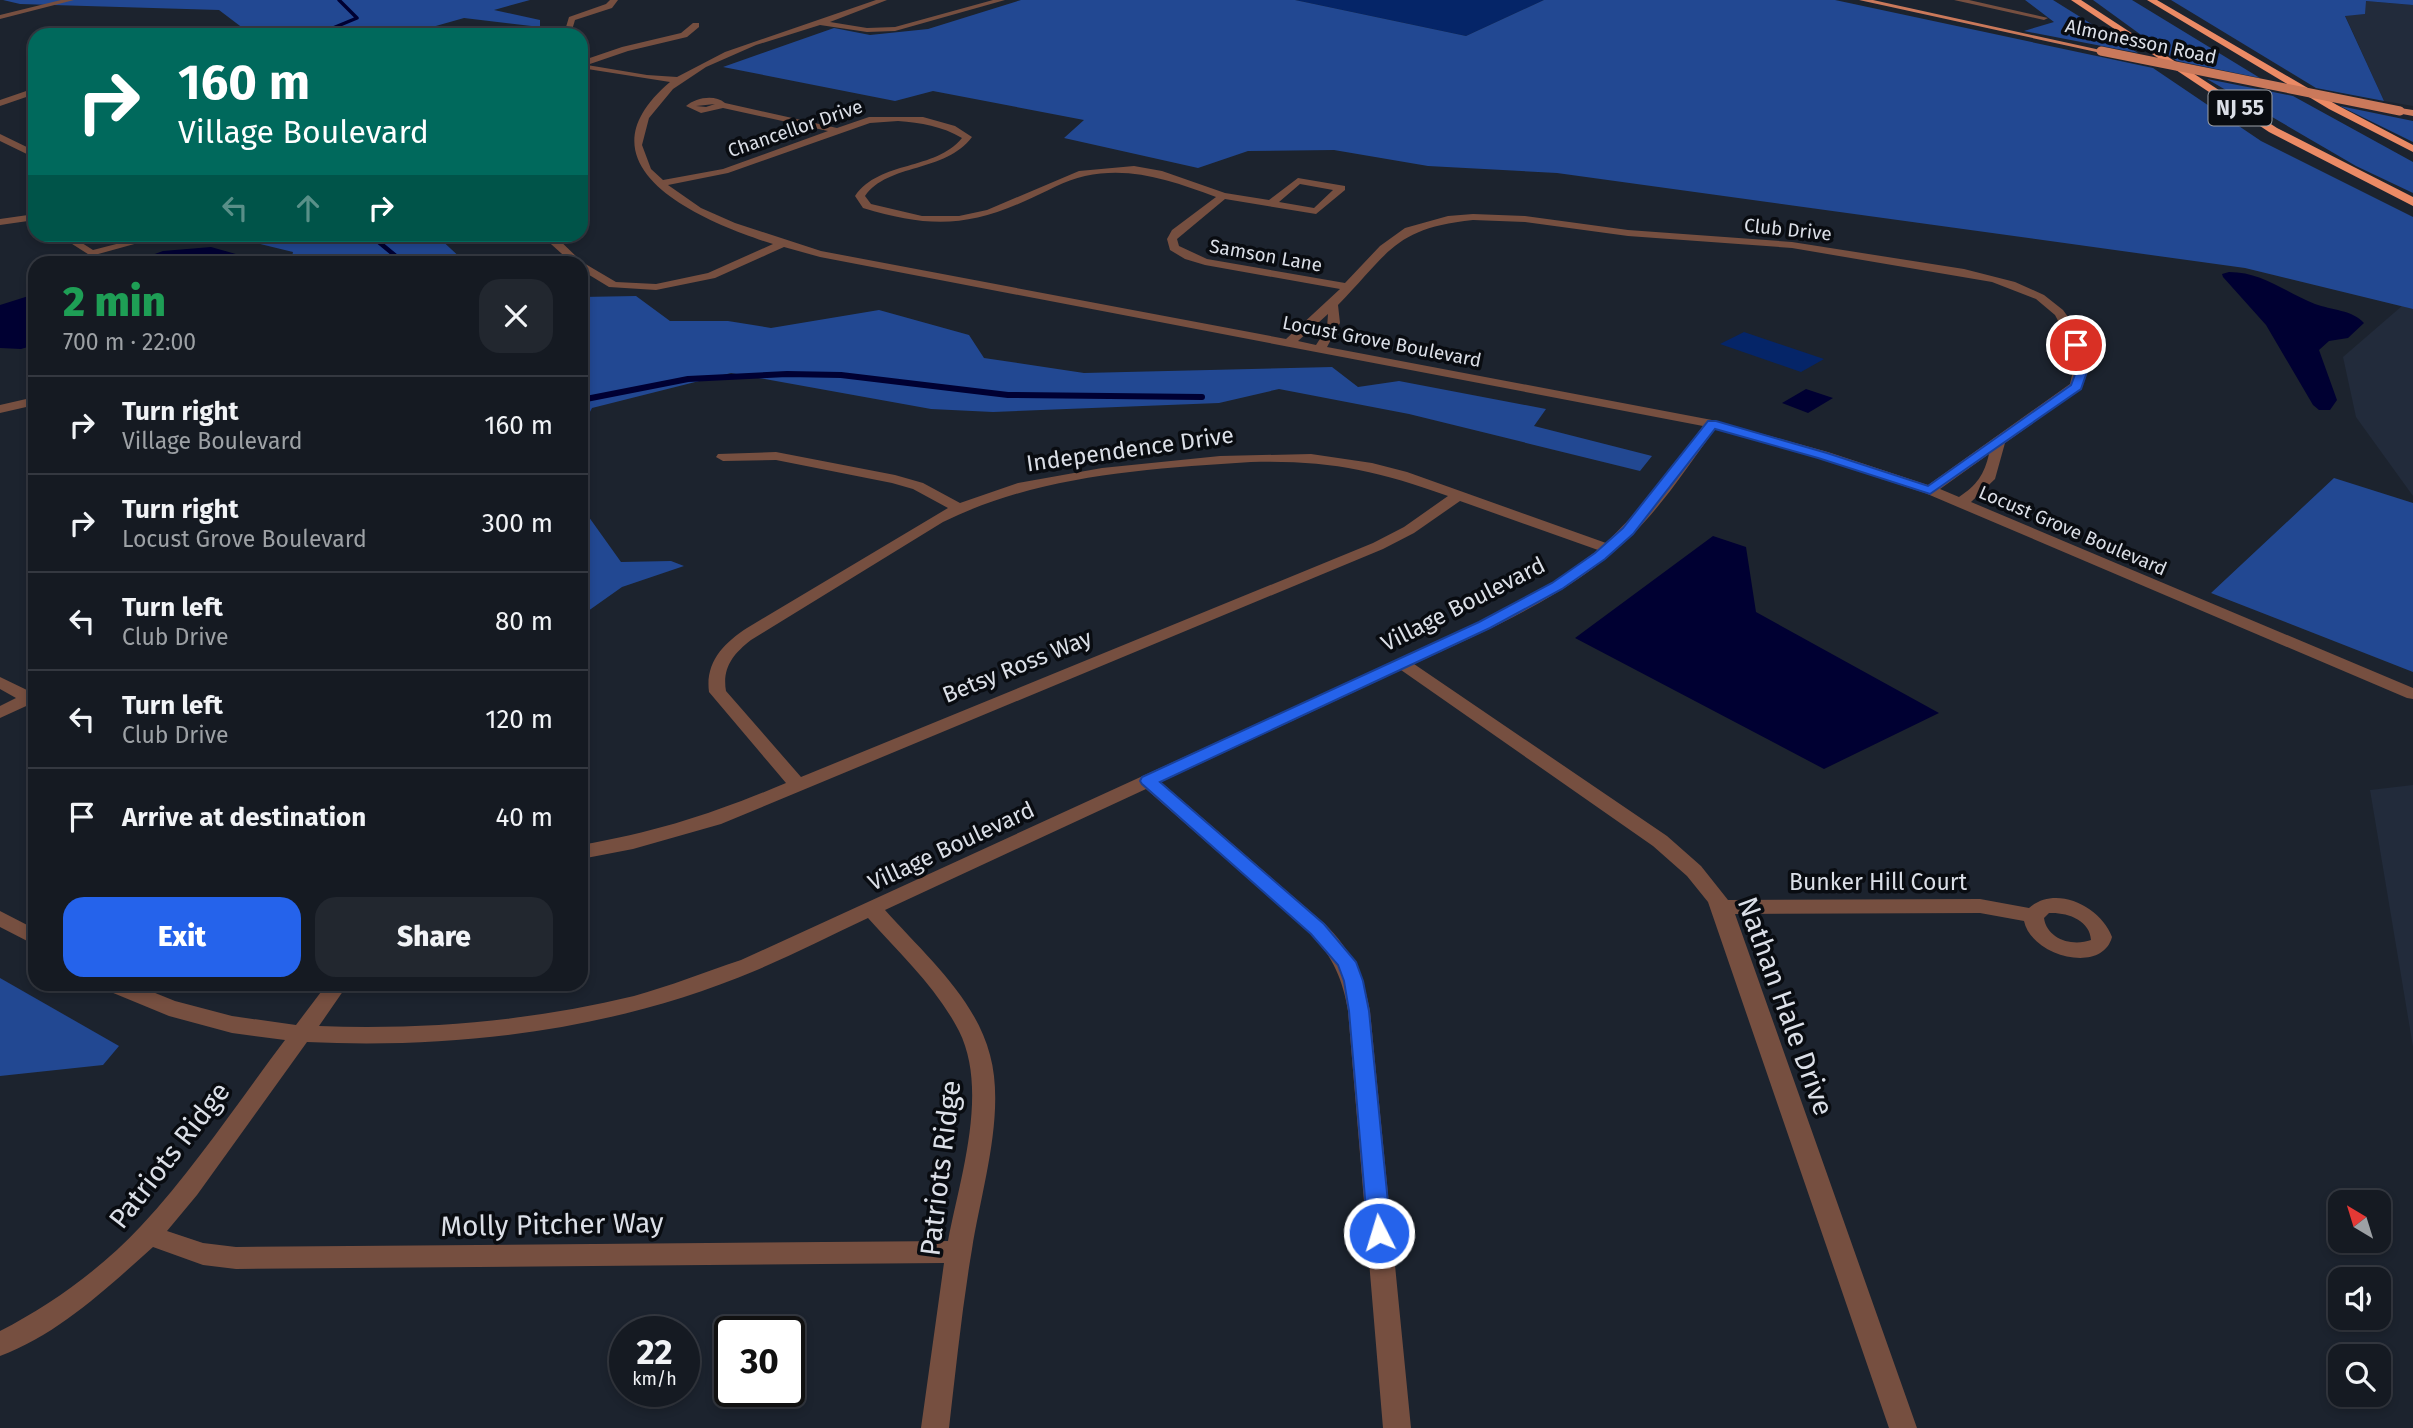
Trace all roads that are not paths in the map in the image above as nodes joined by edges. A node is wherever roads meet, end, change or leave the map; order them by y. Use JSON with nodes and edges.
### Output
{"nodes":[{"id":1,"x":71,"y":0,"type":"edge"},
{"id":2,"x":614,"y":0,"type":"edge"},
{"id":3,"x":883,"y":0,"type":"edge"},
{"id":4,"x":1001,"y":0,"type":"edge"},
{"id":5,"x":1863,"y":0,"type":"edge"},
{"id":6,"x":1958,"y":0,"type":"edge"},
{"id":7,"x":2076,"y":0,"type":"edge"},
{"id":8,"x":2151,"y":0,"type":"edge"},
{"id":9,"x":1978,"y":2,"type":"edge"},
{"id":10,"x":0,"y":17,"type":"edge"},
{"id":11,"x":2044,"y":18,"type":"dead end"},
{"id":12,"x":820,"y":22,"type":"junction"},
{"id":13,"x":696,"y":25,"type":"dead end"},
{"id":14,"x":569,"y":28,"type":"edge"},
{"id":15,"x":588,"y":62,"type":"edge"},
{"id":16,"x":588,"y":66,"type":"edge"},
{"id":17,"x":678,"y":80,"type":"junction"},
{"id":18,"x":28,"y":94,"type":"edge"},
{"id":19,"x":0,"y":103,"type":"edge"},
{"id":20,"x":722,"y":105,"type":"dead end"},
{"id":21,"x":2413,"y":113,"type":"edge"},
{"id":22,"x":834,"y":130,"type":"junction"},
{"id":23,"x":0,"y":137,"type":"edge"},
{"id":24,"x":2413,"y":149,"type":"edge"},
{"id":25,"x":28,"y":151,"type":"edge"},
{"id":26,"x":660,"y":184,"type":"junction"},
{"id":27,"x":1223,"y":196,"type":"junction"},
{"id":28,"x":2413,"y":202,"type":"edge"},
{"id":29,"x":1271,"y":204,"type":"junction"},
{"id":30,"x":28,"y":218,"type":"edge"},
{"id":31,"x":0,"y":222,"type":"edge"},
{"id":32,"x":74,"y":242,"type":"edge"},
{"id":33,"x":131,"y":242,"type":"edge"},
{"id":34,"x":555,"y":242,"type":"edge"},
{"id":35,"x":782,"y":244,"type":"junction"},
{"id":36,"x":570,"y":256,"type":"edge"},
{"id":37,"x":588,"y":270,"type":"edge"},
{"id":38,"x":1347,"y":287,"type":"junction"},
{"id":39,"x":1332,"y":304,"type":"junction"},
{"id":40,"x":1289,"y":343,"type":"junction"},
{"id":41,"x":1320,"y":349,"type":"junction"},
{"id":42,"x":28,"y":403,"type":"edge"},
{"id":43,"x":0,"y":409,"type":"edge"},
{"id":44,"x":1712,"y":424,"type":"junction"},
{"id":45,"x":1999,"y":443,"type":"junction"},
{"id":46,"x":723,"y":457,"type":"dead end"},
{"id":47,"x":1930,"y":491,"type":"junction"},
{"id":48,"x":1459,"y":495,"type":"junction"},
{"id":49,"x":1960,"y":503,"type":"junction"},
{"id":50,"x":959,"y":508,"type":"junction"},
{"id":51,"x":1608,"y":549,"type":"junction"},
{"id":52,"x":1401,"y":663,"type":"junction"},
{"id":53,"x":0,"y":682,"type":"edge"},
{"id":54,"x":2413,"y":694,"type":"edge"},
{"id":55,"x":28,"y":695,"type":"edge"},
{"id":56,"x":28,"y":699,"type":"edge"},
{"id":57,"x":0,"y":713,"type":"edge"},
{"id":58,"x":1148,"y":781,"type":"junction"},
{"id":59,"x":797,"y":785,"type":"junction"},
{"id":60,"x":588,"y":851,"type":"edge"},
{"id":61,"x":1722,"y":907,"type":"junction"},
{"id":62,"x":872,"y":909,"type":"junction"},
{"id":63,"x":2033,"y":916,"type":"dead end"},
{"id":64,"x":0,"y":918,"type":"edge"},
{"id":65,"x":28,"y":935,"type":"edge"},
{"id":66,"x":128,"y":991,"type":"edge"},
{"id":67,"x":333,"y":991,"type":"edge"},
{"id":68,"x":300,"y":1034,"type":"junction"},
{"id":69,"x":149,"y":1235,"type":"junction"},
{"id":70,"x":959,"y":1252,"type":"junction"},
{"id":71,"x":0,"y":1344,"type":"edge"},
{"id":72,"x":936,"y":1428,"type":"edge"},
{"id":73,"x":1397,"y":1428,"type":"edge"},
{"id":74,"x":1903,"y":1428,"type":"edge"}],
"edges":[{"from":1,"to":10,"type":"street"},
{"from":2,"to":14,"type":"street"},
{"from":3,"to":12,"type":"street","name":"Locust Grove Boulevard"},
{"from":4,"to":12,"type":"street"},
{"from":5,"to":21,"type":"main road","name":"Almonesson Road","bridge":true},
{"from":6,"to":9,"type":"street"},
{"from":7,"to":28,"type":"highway","number":"NJ 55"},
{"from":8,"to":24,"type":"highway","number":"NJ 55"},
{"from":9,"to":11,"type":"street"},
{"from":12,"to":17,"type":"street","name":"Locust Grove Boulevard"},
{"from":13,"to":15,"type":"street"},
{"from":16,"to":17,"type":"street"},
{"from":17,"to":26,"type":"street","name":"Locust Grove Boulevard"},
{"from":18,"to":19,"type":"street"},
{"from":20,"to":22,"type":"street"},
{"from":22,"to":26,"type":"street","name":"Chancellor Drive"},
{"from":22,"to":27,"type":"street","name":"Chancellor Drive"},
{"from":23,"to":25,"type":"street"},
{"from":26,"to":35,"type":"street","name":"Locust Grove Boulevard"},
{"from":27,"to":29,"type":"street","name":"Chancellor Drive"},
{"from":27,"to":38,"type":"street","name":"Samson Lane"},
{"from":29,"to":29,"type":"street","name":"Chancellor Drive"},
{"from":30,"to":31,"type":"street"},
{"from":32,"to":33,"type":"street"},
{"from":34,"to":36,"type":"street"},
{"from":35,"to":37,"type":"street"},
{"from":35,"to":40,"type":"street","name":"Locust Grove Boulevard"},
{"from":38,"to":39,"type":"street","name":"Club Drive"},
{"from":38,"to":45,"type":"street","name":"Club Drive"},
{"from":39,"to":40,"type":"street","name":"Club Drive"},
{"from":39,"to":41,"type":"street"},
{"from":40,"to":41,"type":"street","name":"Locust Grove Boulevard"},
{"from":41,"to":44,"type":"street","name":"Locust Grove Boulevard"},
{"from":42,"to":43,"type":"street"},
{"from":44,"to":47,"type":"street","name":"Locust Grove Boulevard"},
{"from":44,"to":51,"type":"street","name":"Village Boulevard"},
{"from":45,"to":47,"type":"street","name":"Club Drive"},
{"from":45,"to":49,"type":"street"},
{"from":46,"to":50,"type":"street"},
{"from":47,"to":49,"type":"street","name":"Locust Grove Boulevard"},
{"from":48,"to":50,"type":"street","name":"Independence Drive"},
{"from":48,"to":51,"type":"street","name":"Independence Drive"},
{"from":48,"to":59,"type":"street","name":"Betsy Ross Way"},
{"from":49,"to":54,"type":"street","name":"Locust Grove Boulevard"},
{"from":50,"to":59,"type":"street","name":"Independence Drive"},
{"from":51,"to":52,"type":"street","name":"Village Boulevard"},
{"from":52,"to":58,"type":"street","name":"Village Boulevard"},
{"from":52,"to":61,"type":"street","name":"Nathan Hale Drive"},
{"from":53,"to":55,"type":"street"},
{"from":56,"to":57,"type":"street"},
{"from":58,"to":62,"type":"street","name":"Village Boulevard"},
{"from":58,"to":73,"type":"street"},
{"from":59,"to":60,"type":"street","name":"Betsy Ross Way"},
{"from":61,"to":63,"type":"street","name":"Bunker Hill Court"},
{"from":61,"to":74,"type":"street","name":"Nathan Hale Drive"},
{"from":62,"to":68,"type":"street","name":"Village Boulevard"},
{"from":62,"to":70,"type":"street","name":"Patriots Ridge"},
{"from":64,"to":65,"type":"street"},
{"from":66,"to":68,"type":"street","name":"Village Boulevard"},
{"from":67,"to":68,"type":"street"},
{"from":68,"to":69,"type":"street","name":"Patriots Ridge"},
{"from":69,"to":70,"type":"street","name":"Molly Pitcher Way"},
{"from":69,"to":71,"type":"street","name":"Patriots Ridge"},
{"from":70,"to":72,"type":"street","name":"Patriots Ridge"}]}
